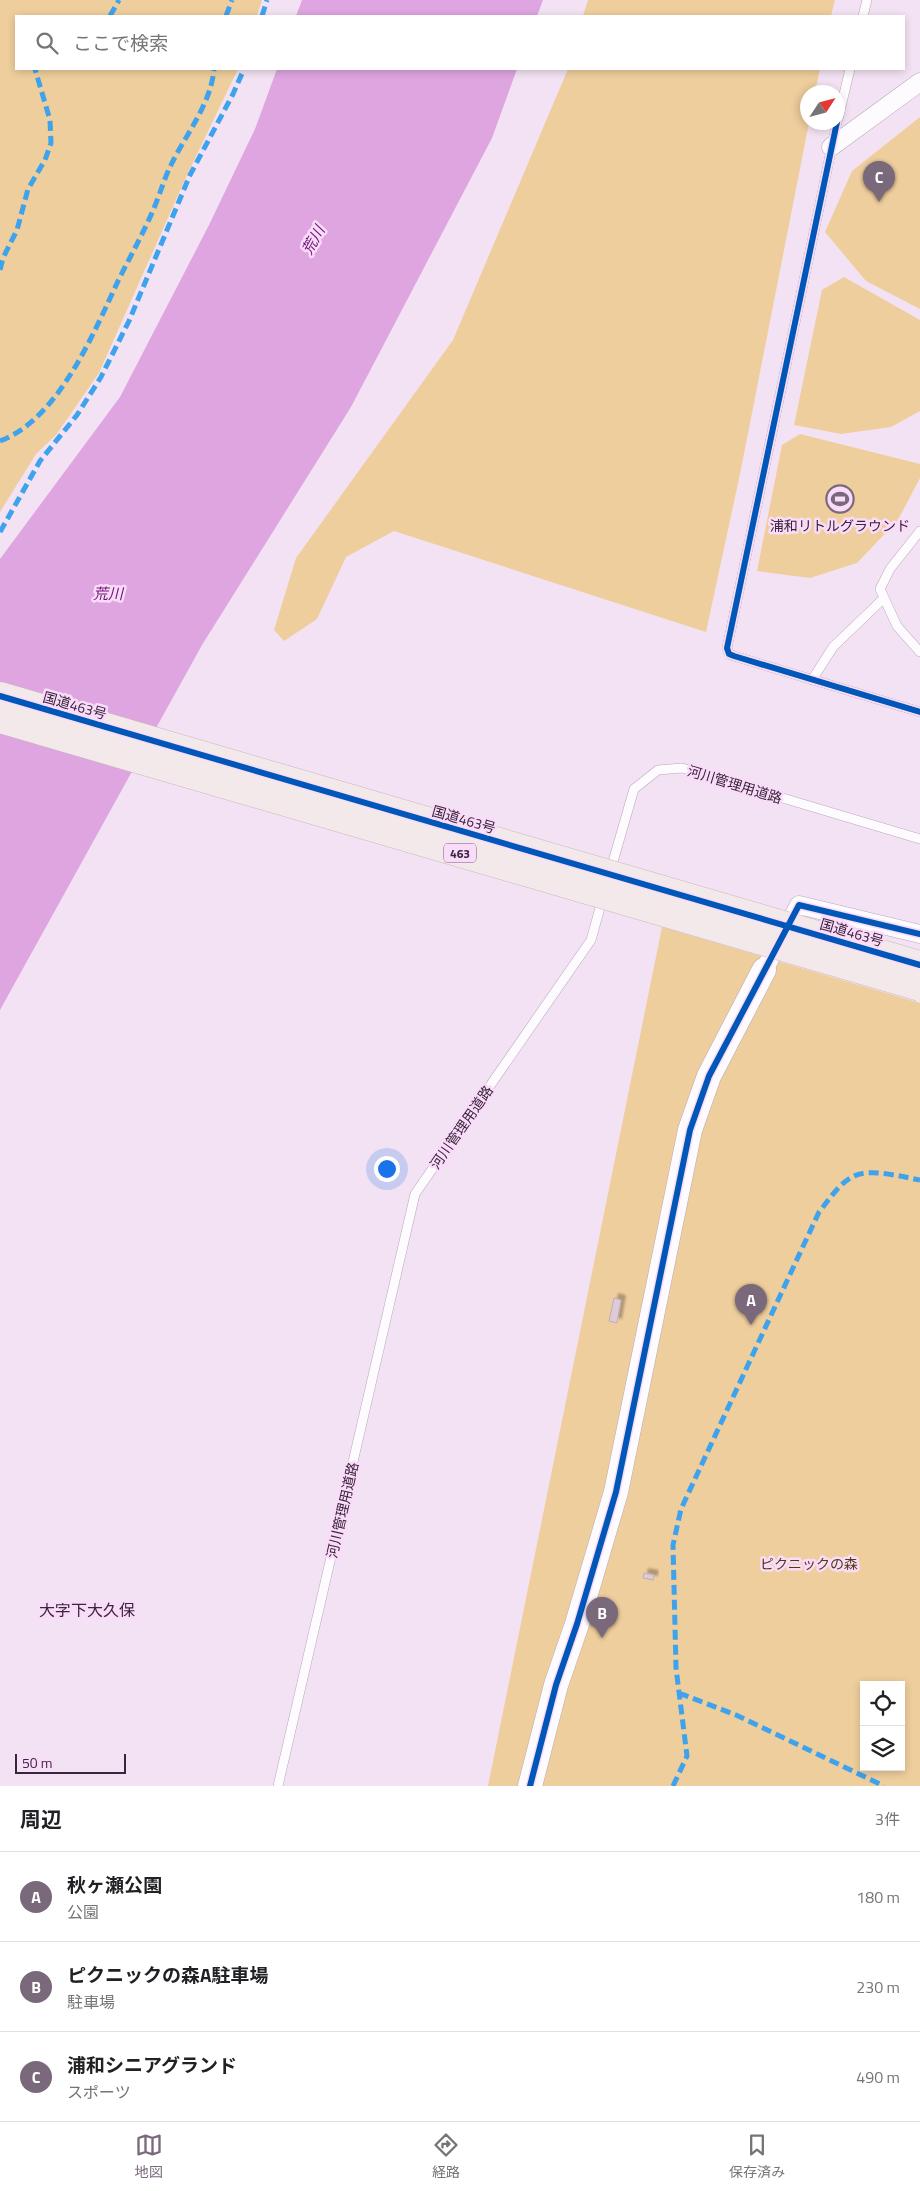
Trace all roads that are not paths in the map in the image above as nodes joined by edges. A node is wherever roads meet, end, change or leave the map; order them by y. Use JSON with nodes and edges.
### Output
{"nodes":[{"id":1,"x":867,"y":0,"type":"edge"},
{"id":2,"x":863,"y":15,"type":"edge"},
{"id":3,"x":850,"y":70,"type":"edge"},
{"id":4,"x":920,"y":82,"type":"edge"},
{"id":5,"x":845,"y":89,"type":"edge"},
{"id":6,"x":835,"y":130,"type":"edge"},
{"id":7,"x":831,"y":147,"type":"junction"},
{"id":8,"x":920,"y":531,"type":"edge"},
{"id":9,"x":883,"y":599,"type":"junction"},
{"id":10,"x":920,"y":652,"type":"edge"},
{"id":11,"x":812,"y":680,"type":"junction"},
{"id":12,"x":0,"y":696,"type":"edge"},
{"id":13,"x":920,"y":712,"type":"edge"},
{"id":14,"x":0,"y":719,"type":"edge"},
{"id":15,"x":920,"y":839,"type":"edge"},
{"id":16,"x":920,"y":934,"type":"edge"},
{"id":17,"x":920,"y":965,"type":"edge"},
{"id":18,"x":764,"y":970,"type":"joint"},
{"id":19,"x":920,"y":987,"type":"edge"},
{"id":20,"x":278,"y":1786,"type":"edge"},
{"id":21,"x":530,"y":1786,"type":"edge"}],
"edges":[{"from":1,"to":2,"type":"lane"},
{"from":3,"to":5,"type":"lane"},
{"from":4,"to":7,"type":"street"},
{"from":6,"to":7,"type":"lane"},
{"from":7,"to":11,"type":"lane"},
{"from":8,"to":9,"type":"lane"},
{"from":9,"to":10,"type":"lane"},
{"from":9,"to":11,"type":"lane"},
{"from":11,"to":13,"type":"lane"},
{"from":12,"to":17,"type":"highway","name":"国道463号","number":"463","bridge":true},
{"from":14,"to":19,"type":"highway","number":"463","bridge":true},
{"from":15,"to":20,"type":"lane","name":"河川管理用道路"},
{"from":16,"to":18,"type":"street"},
{"from":18,"to":21,"type":"street"}]}
